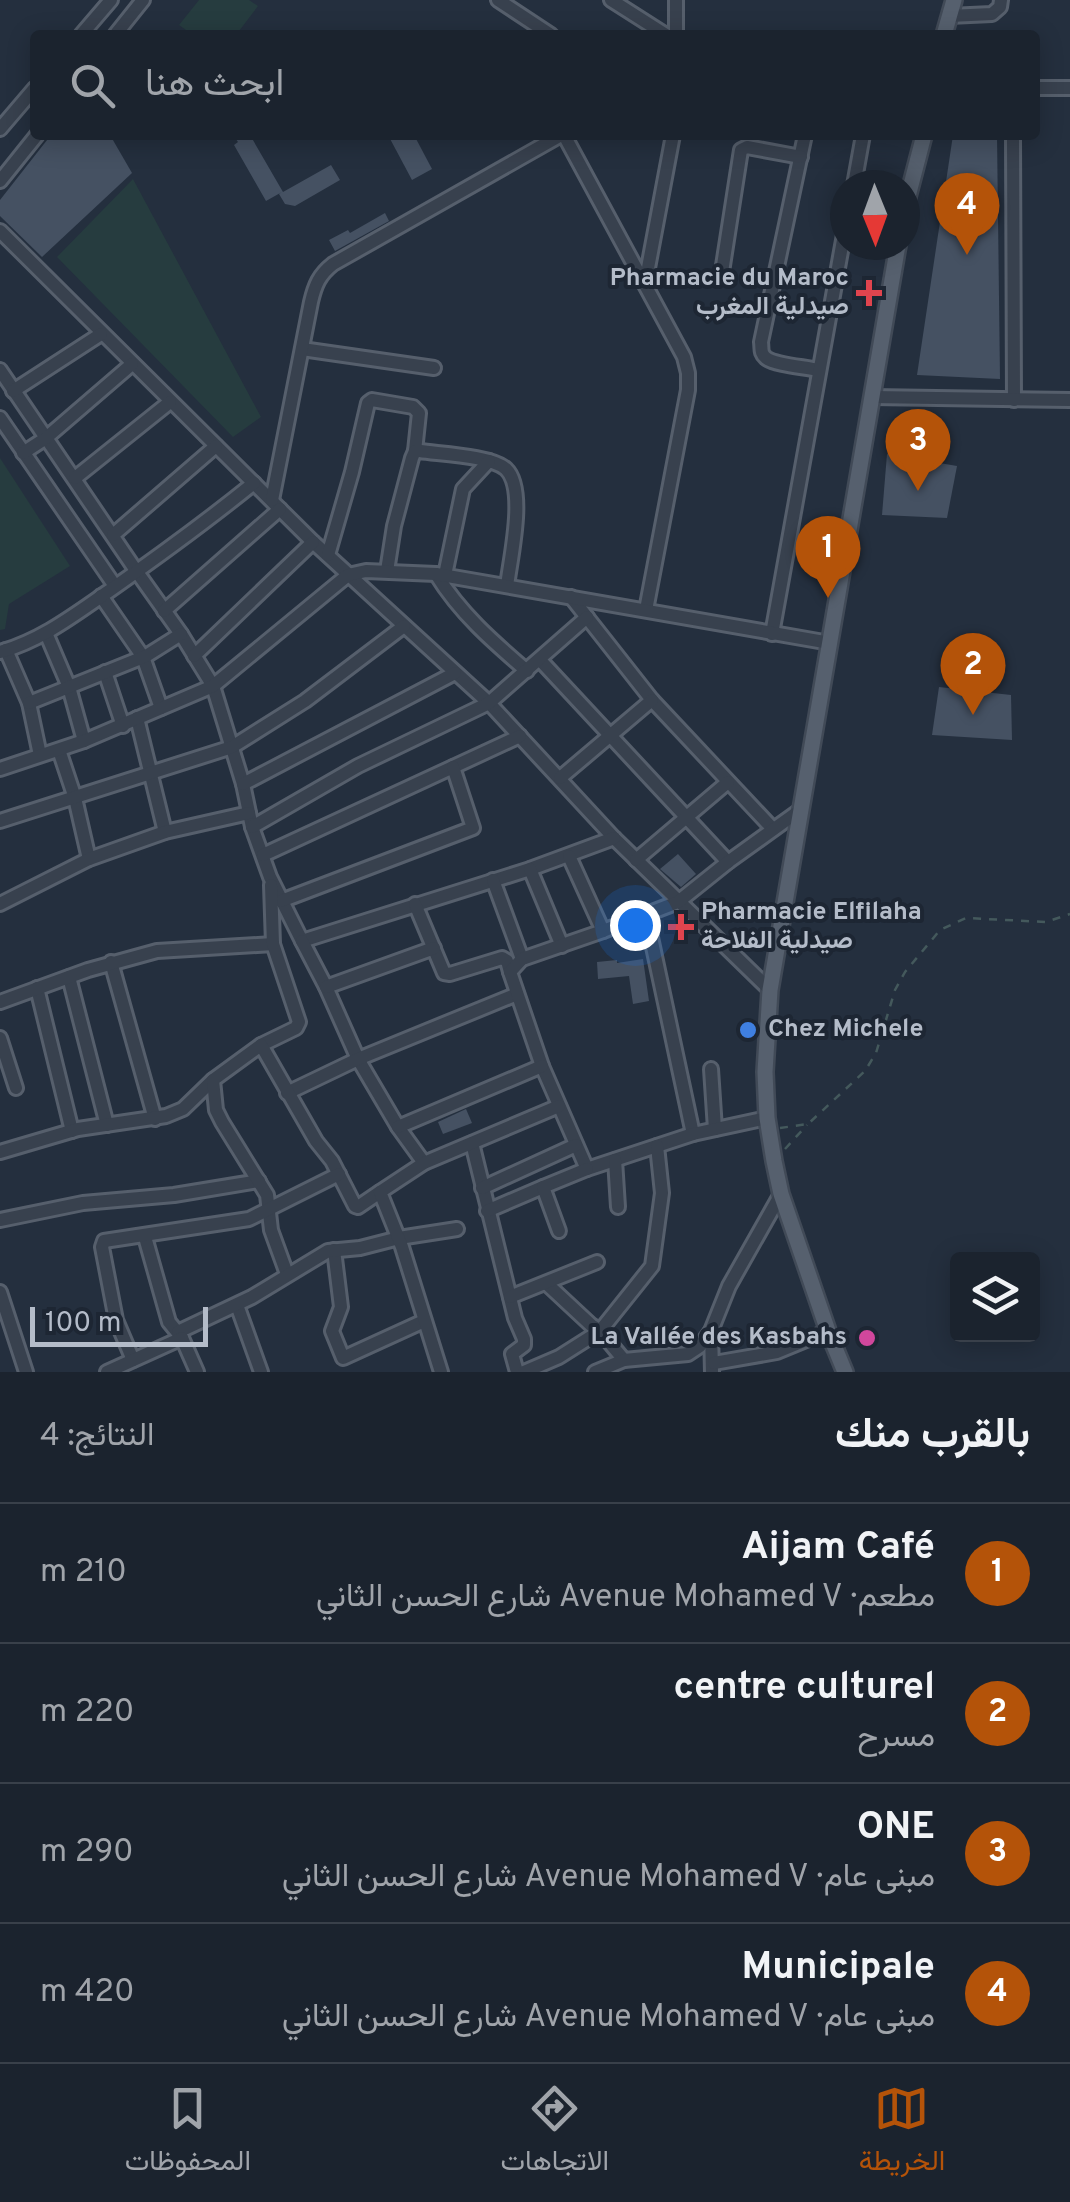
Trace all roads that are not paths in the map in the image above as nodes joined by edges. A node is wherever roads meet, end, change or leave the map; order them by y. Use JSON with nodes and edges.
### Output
{"nodes":[{"id":1,"x":111,"y":0,"type":"edge"},
{"id":2,"x":143,"y":0,"type":"edge"},
{"id":3,"x":498,"y":0,"type":"edge"},
{"id":4,"x":611,"y":0,"type":"edge"},
{"id":5,"x":676,"y":0,"type":"edge"},
{"id":6,"x":1002,"y":0,"type":"edge"},
{"id":7,"x":951,"y":8,"type":"edge"},
{"id":8,"x":85,"y":30,"type":"edge"},
{"id":9,"x":120,"y":30,"type":"edge"},
{"id":10,"x":543,"y":30,"type":"edge"},
{"id":11,"x":658,"y":30,"type":"edge"},
{"id":12,"x":676,"y":30,"type":"edge"},
{"id":13,"x":1040,"y":88,"type":"edge"},
{"id":14,"x":1070,"y":88,"type":"edge"},
{"id":15,"x":30,"y":94,"type":"edge"},
{"id":16,"x":1,"y":127,"type":"edge"},
{"id":17,"x":33,"y":140,"type":"edge"},
{"id":18,"x":553,"y":140,"type":"edge"},
{"id":19,"x":565,"y":140,"type":"edge"},
{"id":20,"x":672,"y":140,"type":"edge"},
{"id":21,"x":805,"y":140,"type":"edge"},
{"id":22,"x":862,"y":140,"type":"edge"},
{"id":23,"x":923,"y":140,"type":"edge"},
{"id":24,"x":1014,"y":140,"type":"edge"},
{"id":25,"x":802,"y":156,"type":"junction"},
{"id":26,"x":857,"y":170,"type":"edge"},
{"id":27,"x":915,"y":170,"type":"edge"},
{"id":28,"x":0,"y":181,"type":"edge"},
{"id":29,"x":0,"y":231,"type":"edge"},
{"id":30,"x":839,"y":260,"type":"edge"},
{"id":31,"x":895,"y":260,"type":"edge"},
{"id":32,"x":722,"y":272,"type":"dead end"},
{"id":33,"x":645,"y":284,"type":"junction"},
{"id":34,"x":101,"y":334,"type":"junction"},
{"id":35,"x":302,"y":349,"type":"junction"},
{"id":36,"x":132,"y":364,"type":"junction"},
{"id":37,"x":434,"y":368,"type":"dead end"},
{"id":38,"x":0,"y":370,"type":"edge"},
{"id":39,"x":818,"y":370,"type":"junction"},
{"id":40,"x":13,"y":391,"type":"junction"},
{"id":41,"x":872,"y":398,"type":"junction"},
{"id":42,"x":1014,"y":400,"type":"junction"},
{"id":43,"x":1070,"y":400,"type":"edge"},
{"id":44,"x":170,"y":402,"type":"junction"},
{"id":45,"x":0,"y":418,"type":"edge"},
{"id":46,"x":46,"y":438,"type":"junction"},
{"id":47,"x":216,"y":446,"type":"junction"},
{"id":48,"x":414,"y":450,"type":"junction"},
{"id":49,"x":23,"y":454,"type":"junction"},
{"id":50,"x":489,"y":461,"type":"junction"},
{"id":51,"x":75,"y":478,"type":"junction"},
{"id":52,"x":254,"y":483,"type":"junction"},
{"id":53,"x":276,"y":504,"type":"junction"},
{"id":54,"x":113,"y":535,"type":"junction"},
{"id":55,"x":313,"y":542,"type":"junction"},
{"id":56,"x":328,"y":555,"type":"junction"},
{"id":57,"x":387,"y":571,"type":"junction"},
{"id":58,"x":136,"y":572,"type":"junction"},
{"id":59,"x":348,"y":574,"type":"junction"},
{"id":60,"x":441,"y":575,"type":"junction"},
{"id":61,"x":115,"y":586,"type":"junction"},
{"id":62,"x":506,"y":586,"type":"junction"},
{"id":63,"x":101,"y":596,"type":"junction"},
{"id":64,"x":571,"y":597,"type":"junction"},
{"id":65,"x":646,"y":610,"type":"junction"},
{"id":66,"x":164,"y":611,"type":"junction"},
{"id":67,"x":587,"y":617,"type":"junction"},
{"id":68,"x":404,"y":626,"type":"junction"},
{"id":69,"x":46,"y":634,"type":"junction"},
{"id":70,"x":181,"y":634,"type":"junction"},
{"id":71,"x":772,"y":634,"type":"junction"},
{"id":72,"x":830,"y":643,"type":"junction"},
{"id":73,"x":3,"y":651,"type":"edge"},
{"id":74,"x":194,"y":656,"type":"junction"},
{"id":75,"x":143,"y":658,"type":"junction"},
{"id":76,"x":540,"y":660,"type":"junction"},
{"id":77,"x":527,"y":671,"type":"junction"},
{"id":78,"x":106,"y":672,"type":"junction"},
{"id":79,"x":455,"y":673,"type":"junction"},
{"id":80,"x":214,"y":686,"type":"junction"},
{"id":81,"x":69,"y":687,"type":"junction"},
{"id":82,"x":652,"y":700,"type":"junction"},
{"id":83,"x":29,"y":703,"type":"junction"},
{"id":84,"x":489,"y":703,"type":"junction"},
{"id":85,"x":162,"y":708,"type":"junction"},
{"id":86,"x":137,"y":718,"type":"junction"},
{"id":87,"x":123,"y":726,"type":"junction"},
{"id":88,"x":520,"y":736,"type":"junction"},
{"id":89,"x":610,"y":736,"type":"junction"},
{"id":90,"x":84,"y":741,"type":"junction"},
{"id":91,"x":232,"y":747,"type":"junction"},
{"id":92,"x":59,"y":750,"type":"junction"},
{"id":93,"x":40,"y":756,"type":"junction"},
{"id":94,"x":452,"y":768,"type":"junction"},
{"id":95,"x":0,"y":769,"type":"edge"},
{"id":96,"x":152,"y":774,"type":"junction"},
{"id":97,"x":560,"y":778,"type":"junction"},
{"id":98,"x":728,"y":782,"type":"junction"},
{"id":99,"x":243,"y":784,"type":"junction"},
{"id":100,"x":75,"y":798,"type":"junction"},
{"id":101,"x":799,"y":811,"type":"junction"},
{"id":102,"x":686,"y":818,"type":"junction"},
{"id":103,"x":251,"y":820,"type":"junction"},
{"id":104,"x":0,"y":822,"type":"edge"},
{"id":105,"x":773,"y":829,"type":"junction"},
{"id":106,"x":165,"y":832,"type":"junction"},
{"id":107,"x":614,"y":838,"type":"junction"},
{"id":108,"x":263,"y":855,"type":"junction"},
{"id":109,"x":568,"y":856,"type":"junction"},
{"id":110,"x":89,"y":858,"type":"junction"},
{"id":111,"x":636,"y":860,"type":"junction"},
{"id":112,"x":728,"y":862,"type":"junction"},
{"id":113,"x":530,"y":869,"type":"junction"},
{"id":114,"x":270,"y":876,"type":"junction"},
{"id":115,"x":493,"y":880,"type":"junction"},
{"id":116,"x":281,"y":901,"type":"junction"},
{"id":117,"x":678,"y":902,"type":"junction"},
{"id":118,"x":0,"y":904,"type":"edge"},
{"id":119,"x":415,"y":904,"type":"junction"},
{"id":120,"x":646,"y":914,"type":"junction"},
{"id":121,"x":603,"y":931,"type":"junction"},
{"id":122,"x":302,"y":941,"type":"junction"},
{"id":123,"x":273,"y":944,"type":"junction"},
{"id":124,"x":562,"y":946,"type":"junction"},
{"id":125,"x":434,"y":948,"type":"junction"},
{"id":126,"x":522,"y":959,"type":"junction"},
{"id":127,"x":112,"y":962,"type":"junction"},
{"id":128,"x":510,"y":972,"type":"junction"},
{"id":129,"x":68,"y":978,"type":"junction"},
{"id":130,"x":326,"y":987,"type":"junction"},
{"id":131,"x":37,"y":988,"type":"junction"},
{"id":132,"x":770,"y":990,"type":"junction"},
{"id":133,"x":516,"y":994,"type":"junction"},
{"id":134,"x":0,"y":1002,"type":"edge"},
{"id":135,"x":0,"y":1038,"type":"edge"},
{"id":136,"x":260,"y":1045,"type":"junction"},
{"id":137,"x":358,"y":1059,"type":"junction"},
{"id":138,"x":542,"y":1066,"type":"junction"},
{"id":139,"x":711,"y":1069,"type":"dead end"},
{"id":140,"x":213,"y":1080,"type":"junction"},
{"id":141,"x":16,"y":1088,"type":"dead end"},
{"id":142,"x":288,"y":1093,"type":"junction"},
{"id":143,"x":559,"y":1106,"type":"junction"},
{"id":144,"x":155,"y":1118,"type":"junction"},
{"id":145,"x":768,"y":1124,"type":"junction"},
{"id":146,"x":106,"y":1125,"type":"junction"},
{"id":147,"x":398,"y":1127,"type":"junction"},
{"id":148,"x":715,"y":1128,"type":"junction"},
{"id":149,"x":72,"y":1131,"type":"junction"},
{"id":150,"x":693,"y":1134,"type":"junction"},
{"id":151,"x":472,"y":1143,"type":"junction"},
{"id":152,"x":576,"y":1145,"type":"junction"},
{"id":153,"x":657,"y":1146,"type":"junction"},
{"id":154,"x":0,"y":1152,"type":"edge"},
{"id":155,"x":614,"y":1160,"type":"junction"},
{"id":156,"x":424,"y":1163,"type":"junction"},
{"id":157,"x":587,"y":1169,"type":"junction"},
{"id":158,"x":339,"y":1174,"type":"junction"},
{"id":159,"x":259,"y":1181,"type":"junction"},
{"id":160,"x":544,"y":1187,"type":"junction"},
{"id":161,"x":482,"y":1188,"type":"junction"},
{"id":162,"x":380,"y":1192,"type":"junction"},
{"id":163,"x":781,"y":1194,"type":"junction"},
{"id":164,"x":618,"y":1207,"type":"dead end"},
{"id":165,"x":267,"y":1211,"type":"junction"},
{"id":166,"x":487,"y":1211,"type":"junction"},
{"id":167,"x":0,"y":1220,"type":"edge"},
{"id":168,"x":457,"y":1229,"type":"dead end"},
{"id":169,"x":559,"y":1231,"type":"dead end"},
{"id":170,"x":145,"y":1237,"type":"junction"},
{"id":171,"x":399,"y":1238,"type":"junction"},
{"id":172,"x":334,"y":1250,"type":"junction"},
{"id":173,"x":598,"y":1262,"type":"dead end"},
{"id":174,"x":288,"y":1274,"type":"junction"},
{"id":175,"x":546,"y":1284,"type":"junction"},
{"id":176,"x":1,"y":1295,"type":"edge"},
{"id":177,"x":510,"y":1297,"type":"junction"},
{"id":178,"x":236,"y":1305,"type":"junction"},
{"id":179,"x":424,"y":1321,"type":"junction"},
{"id":180,"x":600,"y":1330,"type":"junction"},
{"id":181,"x":711,"y":1331,"type":"junction"},
{"id":182,"x":828,"y":1331,"type":"junction"},
{"id":183,"x":180,"y":1335,"type":"junction"},
{"id":184,"x":669,"y":1357,"type":"junction"},
{"id":185,"x":344,"y":1358,"type":"junction"},
{"id":186,"x":133,"y":1360,"type":"junction"},
{"id":187,"x":632,"y":1363,"type":"edge"},
{"id":188,"x":713,"y":1367,"type":"edge"},
{"id":189,"x":26,"y":1372,"type":"edge"},
{"id":190,"x":107,"y":1372,"type":"edge"},
{"id":191,"x":196,"y":1372,"type":"edge"},
{"id":192,"x":261,"y":1372,"type":"edge"},
{"id":193,"x":353,"y":1372,"type":"edge"},
{"id":194,"x":441,"y":1372,"type":"edge"},
{"id":195,"x":520,"y":1372,"type":"edge"},
{"id":196,"x":595,"y":1372,"type":"edge"},
{"id":197,"x":668,"y":1372,"type":"edge"},
{"id":198,"x":845,"y":1372,"type":"edge"}],
"edges":[{"from":1,"to":8,"type":"street"},
{"from":2,"to":9,"type":"street"},
{"from":3,"to":10,"type":"street"},
{"from":4,"to":11,"type":"street"},
{"from":5,"to":12,"type":"street"},
{"from":6,"to":7,"type":"street"},
{"from":13,"to":14,"type":"street"},
{"from":15,"to":16,"type":"street"},
{"from":17,"to":28,"type":"street"},
{"from":18,"to":35,"type":"street"},
{"from":19,"to":33,"type":"street"},
{"from":20,"to":33,"type":"street"},
{"from":21,"to":25,"type":"street"},
{"from":22,"to":26,"type":"street"},
{"from":23,"to":27,"type":"main road"},
{"from":24,"to":42,"type":"street"},
{"from":25,"to":32,"type":"street"},
{"from":25,"to":39,"type":"street"},
{"from":29,"to":34,"type":"street"},
{"from":30,"to":39,"type":"street"},
{"from":31,"to":41,"type":"main road"},
{"from":33,"to":65,"type":"street"},
{"from":34,"to":36,"type":"street"},
{"from":34,"to":40,"type":"street"},
{"from":35,"to":37,"type":"street"},
{"from":35,"to":53,"type":"street"},
{"from":36,"to":44,"type":"street"},
{"from":36,"to":46,"type":"street"},
{"from":38,"to":40,"type":"street"},
{"from":39,"to":71,"type":"street"},
{"from":40,"to":46,"type":"street"},
{"from":41,"to":42,"type":"street"},
{"from":41,"to":72,"type":"main road"},
{"from":42,"to":43,"type":"street"},
{"from":44,"to":47,"type":"street"},
{"from":44,"to":51,"type":"street"},
{"from":45,"to":49,"type":"street"},
{"from":46,"to":49,"type":"street"},
{"from":46,"to":51,"type":"street"},
{"from":47,"to":52,"type":"street"},
{"from":47,"to":54,"type":"street"},
{"from":48,"to":50,"type":"street"},
{"from":48,"to":56,"type":"street"},
{"from":48,"to":57,"type":"street"},
{"from":49,"to":61,"type":"street"},
{"from":50,"to":60,"type":"street"},
{"from":50,"to":62,"type":"street"},
{"from":51,"to":54,"type":"street"},
{"from":52,"to":53,"type":"street"},
{"from":52,"to":58,"type":"street"},
{"from":53,"to":55,"type":"street"},
{"from":53,"to":66,"type":"street"},
{"from":54,"to":58,"type":"street"},
{"from":55,"to":56,"type":"street"},
{"from":55,"to":74,"type":"street"},
{"from":56,"to":59,"type":"street"},
{"from":57,"to":59,"type":"street"},
{"from":57,"to":60,"type":"street"},
{"from":58,"to":61,"type":"street"},
{"from":58,"to":66,"type":"street"},
{"from":59,"to":68,"type":"street"},
{"from":59,"to":80,"type":"street"},
{"from":60,"to":62,"type":"street"},
{"from":60,"to":77,"type":"street"},
{"from":61,"to":63,"type":"street"},
{"from":62,"to":64,"type":"street"},
{"from":63,"to":69,"type":"street"},
{"from":63,"to":75,"type":"street"},
{"from":64,"to":65,"type":"street"},
{"from":64,"to":67,"type":"street"},
{"from":65,"to":71,"type":"street"},
{"from":66,"to":70,"type":"street"},
{"from":67,"to":76,"type":"street"},
{"from":67,"to":82,"type":"street"},
{"from":68,"to":79,"type":"street"},
{"from":68,"to":91,"type":"street"},
{"from":69,"to":73,"type":"street"},
{"from":69,"to":81,"type":"street"},
{"from":70,"to":74,"type":"street"},
{"from":70,"to":75,"type":"street"},
{"from":71,"to":72,"type":"street"},
{"from":72,"to":101,"type":"main road"},
{"from":73,"to":83,"type":"street"},
{"from":74,"to":80,"type":"street"},
{"from":75,"to":78,"type":"street"},
{"from":75,"to":85,"type":"street"},
{"from":76,"to":77,"type":"street"},
{"from":76,"to":89,"type":"street"},
{"from":77,"to":84,"type":"street"},
{"from":78,"to":81,"type":"street"},
{"from":78,"to":87,"type":"street"},
{"from":79,"to":84,"type":"street"},
{"from":79,"to":99,"type":"street"},
{"from":80,"to":85,"type":"street"},
{"from":80,"to":91,"type":"street"},
{"from":81,"to":83,"type":"street"},
{"from":81,"to":90,"type":"street"},
{"from":82,"to":89,"type":"street"},
{"from":82,"to":98,"type":"street"},
{"from":83,"to":93,"type":"street"},
{"from":84,"to":88,"type":"street"},
{"from":84,"to":103,"type":"street"},
{"from":85,"to":86,"type":"street"},
{"from":86,"to":87,"type":"street"},
{"from":86,"to":96,"type":"street"},
{"from":87,"to":90,"type":"street"},
{"from":88,"to":94,"type":"street"},
{"from":88,"to":97,"type":"street"},
{"from":89,"to":97,"type":"street"},
{"from":89,"to":102,"type":"street"},
{"from":90,"to":92,"type":"street"},
{"from":91,"to":96,"type":"street"},
{"from":91,"to":99,"type":"street"},
{"from":92,"to":93,"type":"street"},
{"from":92,"to":100,"type":"street"},
{"from":93,"to":95,"type":"street"},
{"from":94,"to":108,"type":"street"},
{"from":94,"to":116,"type":"street"},
{"from":96,"to":100,"type":"street"},
{"from":96,"to":106,"type":"street"},
{"from":97,"to":107,"type":"street"},
{"from":98,"to":102,"type":"street"},
{"from":98,"to":105,"type":"street"},
{"from":99,"to":103,"type":"street"},
{"from":100,"to":104,"type":"street"},
{"from":100,"to":110,"type":"street"},
{"from":101,"to":105,"type":"street"},
{"from":101,"to":132,"type":"main road"},
{"from":102,"to":111,"type":"street"},
{"from":102,"to":112,"type":"street"},
{"from":103,"to":106,"type":"street"},
{"from":103,"to":108,"type":"street"},
{"from":105,"to":112,"type":"street"},
{"from":106,"to":110,"type":"street"},
{"from":107,"to":109,"type":"street"},
{"from":107,"to":111,"type":"street"},
{"from":108,"to":114,"type":"street"},
{"from":109,"to":113,"type":"street"},
{"from":109,"to":121,"type":"street"},
{"from":110,"to":118,"type":"street"},
{"from":111,"to":117,"type":"street"},
{"from":112,"to":117,"type":"street"},
{"from":113,"to":115,"type":"street"},
{"from":113,"to":124,"type":"street"},
{"from":114,"to":116,"type":"street"},
{"from":114,"to":123,"type":"street"},
{"from":115,"to":119,"type":"street"},
{"from":115,"to":126,"type":"street"},
{"from":116,"to":122,"type":"street"},
{"from":117,"to":120,"type":"street"},
{"from":117,"to":132,"type":"street"},
{"from":119,"to":122,"type":"street"},
{"from":119,"to":125,"type":"street"},
{"from":120,"to":121,"type":"street"},
{"from":120,"to":150,"type":"street"},
{"from":121,"to":124,"type":"street"},
{"from":122,"to":130,"type":"street"},
{"from":123,"to":127,"type":"street"},
{"from":123,"to":136,"type":"street"},
{"from":124,"to":126,"type":"street"},
{"from":125,"to":128,"type":"street"},
{"from":125,"to":130,"type":"street"},
{"from":126,"to":128,"type":"street"},
{"from":127,"to":129,"type":"street"},
{"from":127,"to":144,"type":"street"},
{"from":128,"to":133,"type":"street"},
{"from":129,"to":131,"type":"street"},
{"from":129,"to":146,"type":"street"},
{"from":130,"to":137,"type":"street"},
{"from":131,"to":134,"type":"street"},
{"from":131,"to":149,"type":"street"},
{"from":132,"to":145,"type":"main road"},
{"from":133,"to":137,"type":"street"},
{"from":133,"to":138,"type":"street"},
{"from":135,"to":141,"type":"street"},
{"from":136,"to":140,"type":"street"},
{"from":136,"to":142,"type":"street"},
{"from":137,"to":142,"type":"street"},
{"from":137,"to":147,"type":"street"},
{"from":138,"to":143,"type":"street"},
{"from":138,"to":147,"type":"street"},
{"from":139,"to":148,"type":"street"},
{"from":140,"to":144,"type":"street"},
{"from":140,"to":159,"type":"street"},
{"from":142,"to":158,"type":"street"},
{"from":143,"to":151,"type":"street"},
{"from":143,"to":152,"type":"street"},
{"from":144,"to":146,"type":"street"},
{"from":145,"to":148,"type":"street"},
{"from":145,"to":163,"type":"main road"},
{"from":146,"to":149,"type":"street"},
{"from":147,"to":156,"type":"street"},
{"from":148,"to":150,"type":"street"},
{"from":149,"to":154,"type":"street"},
{"from":150,"to":153,"type":"street"},
{"from":151,"to":156,"type":"street"},
{"from":151,"to":161,"type":"street"},
{"from":152,"to":157,"type":"street"},
{"from":152,"to":161,"type":"street"},
{"from":153,"to":155,"type":"street"},
{"from":153,"to":180,"type":"street"},
{"from":155,"to":157,"type":"street"},
{"from":155,"to":164,"type":"street"},
{"from":156,"to":162,"type":"street"},
{"from":157,"to":160,"type":"street"},
{"from":158,"to":162,"type":"street"},
{"from":158,"to":165,"type":"street"},
{"from":159,"to":165,"type":"street"},
{"from":159,"to":167,"type":"street"},
{"from":160,"to":166,"type":"street"},
{"from":160,"to":169,"type":"street"},
{"from":161,"to":166,"type":"street"},
{"from":162,"to":171,"type":"street"},
{"from":163,"to":181,"type":"street"},
{"from":163,"to":182,"type":"main road"},
{"from":165,"to":170,"type":"street"},
{"from":165,"to":174,"type":"street"},
{"from":166,"to":177,"type":"street"},
{"from":168,"to":171,"type":"street"},
{"from":170,"to":183,"type":"street"},
{"from":170,"to":186,"type":"street"},
{"from":171,"to":172,"type":"street"},
{"from":171,"to":179,"type":"street"},
{"from":172,"to":174,"type":"street"},
{"from":172,"to":185,"type":"street"},
{"from":173,"to":175,"type":"street"},
{"from":174,"to":178,"type":"street"},
{"from":175,"to":177,"type":"street"},
{"from":175,"to":180,"type":"street"},
{"from":176,"to":189,"type":"street"},
{"from":177,"to":195,"type":"street"},
{"from":178,"to":183,"type":"street"},
{"from":178,"to":192,"type":"street"},
{"from":179,"to":185,"type":"street"},
{"from":179,"to":194,"type":"street"},
{"from":180,"to":187,"type":"street"},
{"from":180,"to":195,"type":"street"},
{"from":181,"to":184,"type":"street"},
{"from":181,"to":188,"type":"street"},
{"from":182,"to":188,"type":"street"},
{"from":182,"to":198,"type":"main road"},
{"from":183,"to":186,"type":"street"},
{"from":183,"to":191,"type":"street"},
{"from":184,"to":187,"type":"street"},
{"from":184,"to":197,"type":"street"},
{"from":185,"to":193,"type":"street"},
{"from":186,"to":190,"type":"street"},
{"from":187,"to":196,"type":"street"}]}
